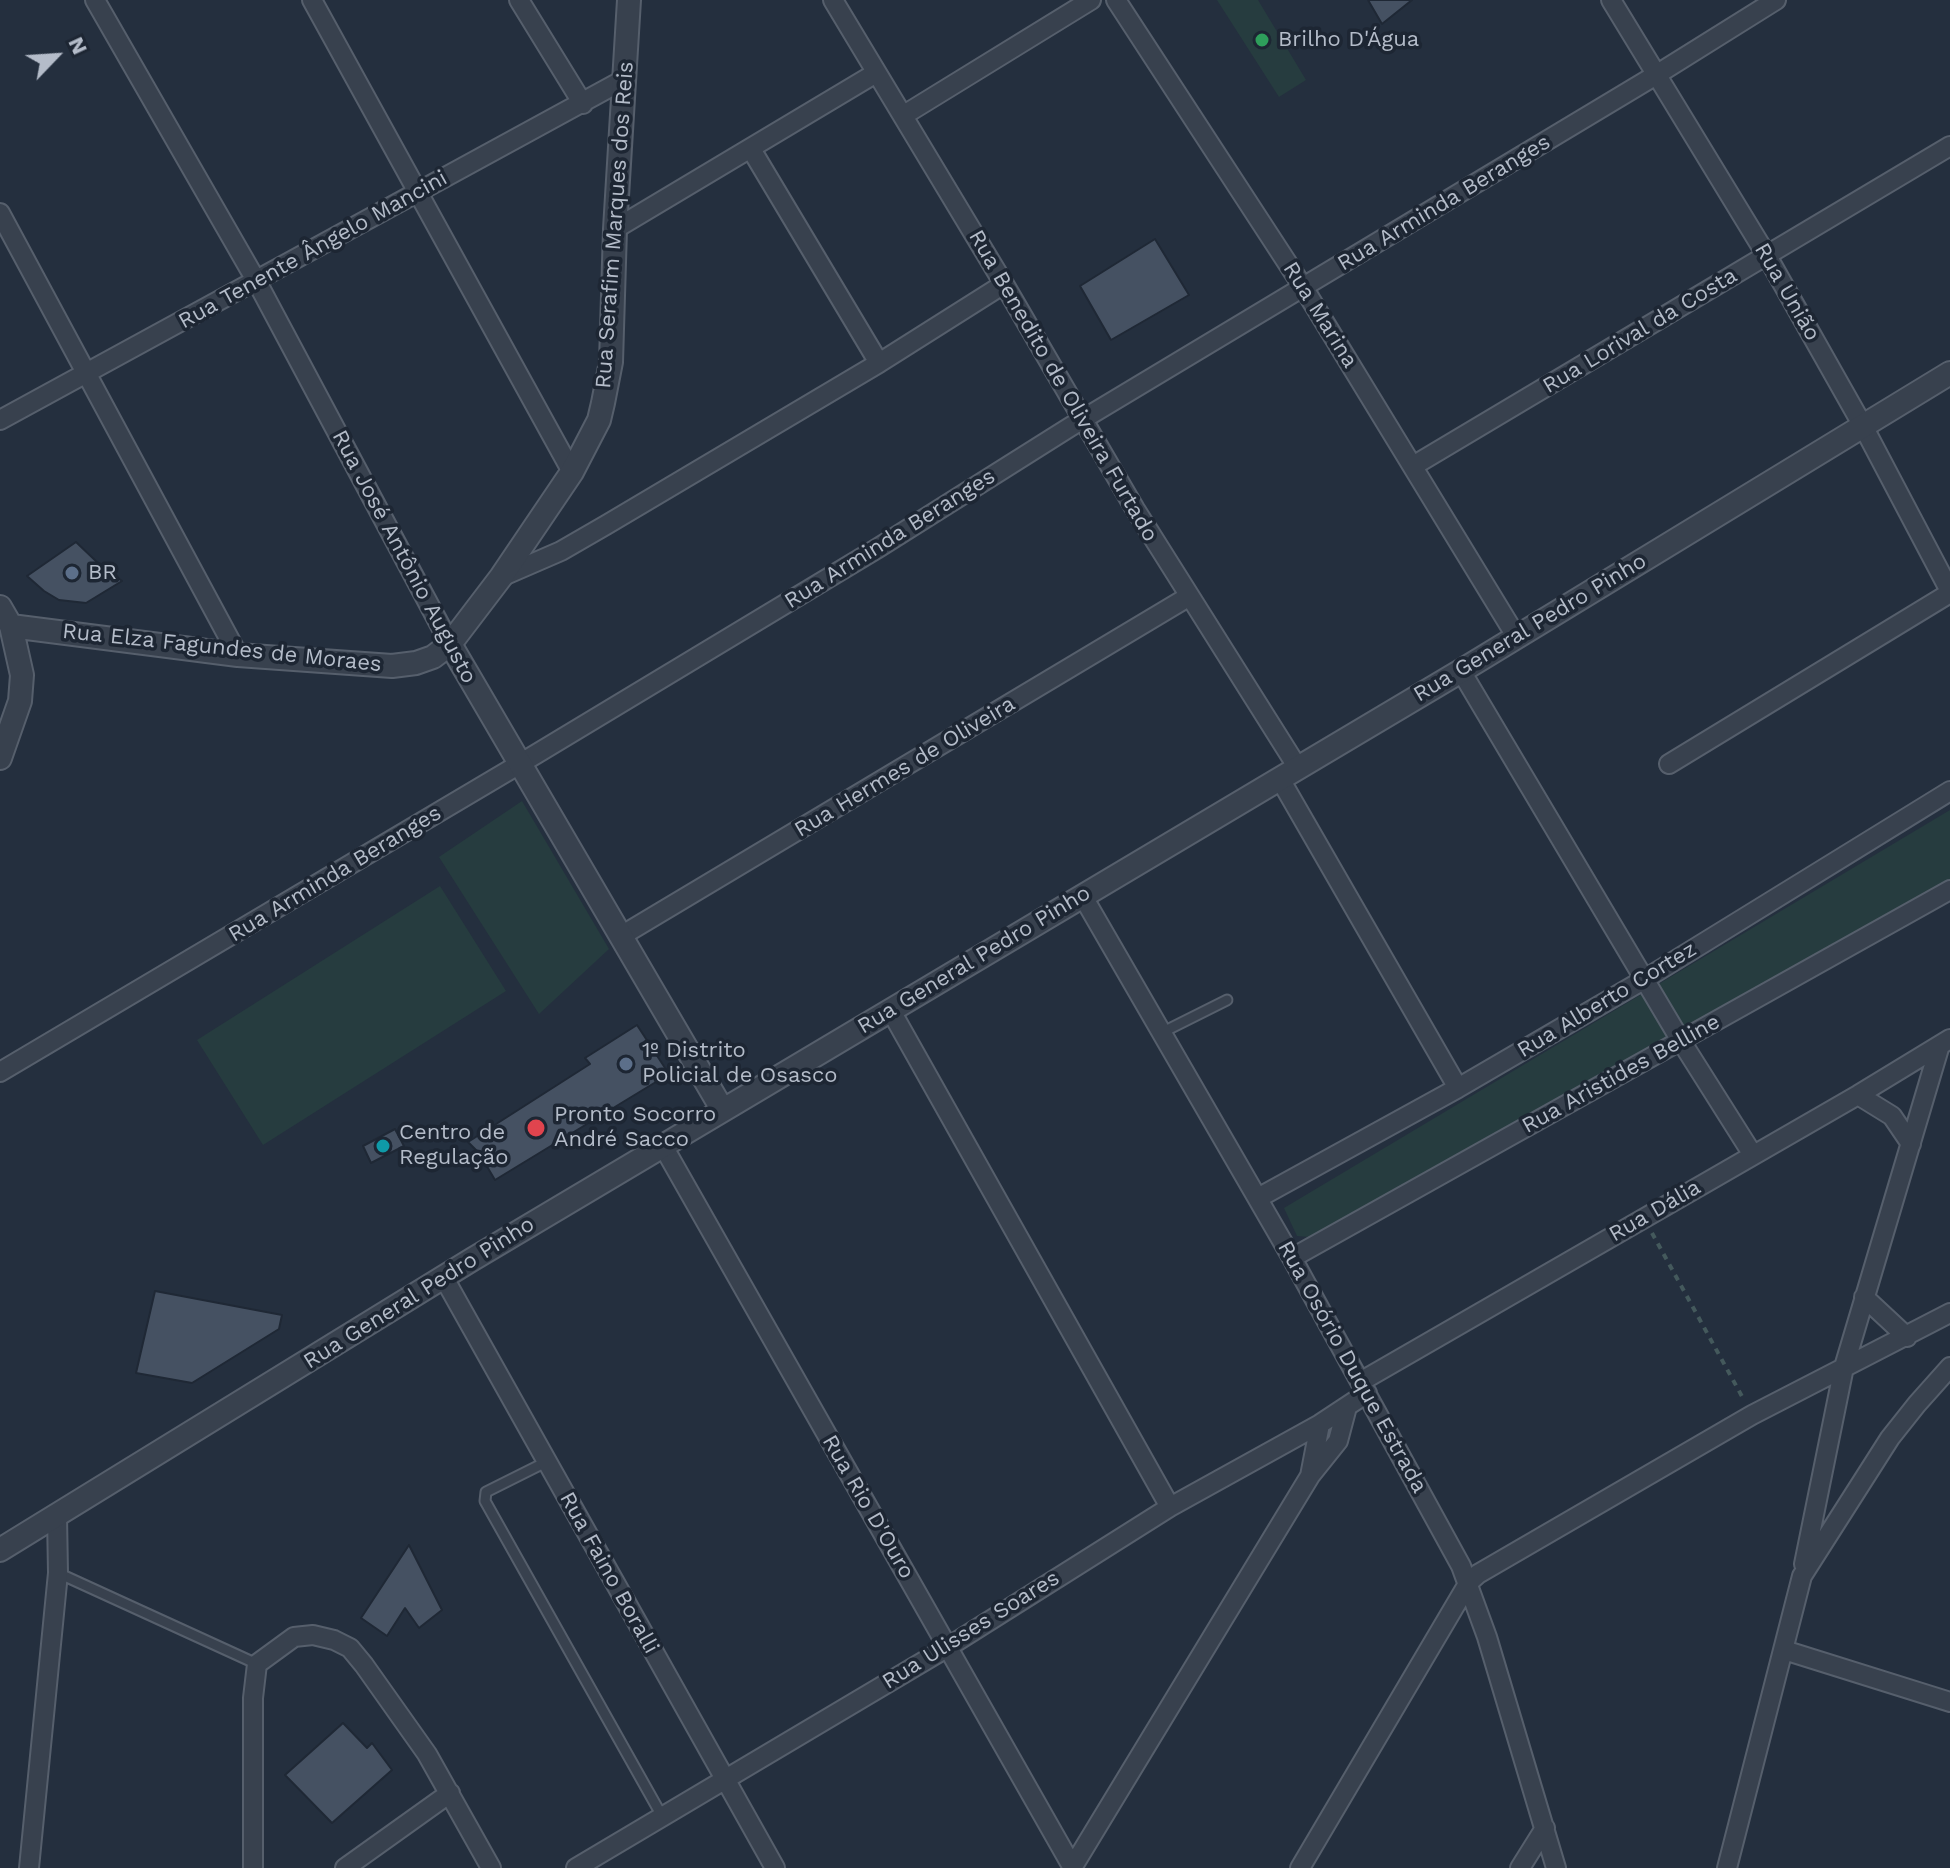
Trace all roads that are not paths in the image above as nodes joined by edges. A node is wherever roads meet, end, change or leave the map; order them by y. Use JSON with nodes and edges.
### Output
{"nodes":[{"id":1,"x":95,"y":0,"type":"edge"},
{"id":2,"x":312,"y":0,"type":"edge"},
{"id":3,"x":519,"y":0,"type":"edge"},
{"id":4,"x":629,"y":0,"type":"edge"},
{"id":5,"x":833,"y":0,"type":"edge"},
{"id":6,"x":1091,"y":0,"type":"edge"},
{"id":7,"x":1116,"y":0,"type":"edge"},
{"id":8,"x":1611,"y":0,"type":"edge"},
{"id":9,"x":1776,"y":0,"type":"edge"},
{"id":10,"x":876,"y":73,"type":"junction"},
{"id":11,"x":1656,"y":75,"type":"junction"},
{"id":12,"x":625,"y":79,"type":"junction"},
{"id":13,"x":583,"y":104,"type":"junction"},
{"id":14,"x":904,"y":115,"type":"junction"},
{"id":15,"x":1950,"y":146,"type":"edge"},
{"id":16,"x":751,"y":149,"type":"junction"},
{"id":17,"x":418,"y":192,"type":"junction"},
{"id":18,"x":0,"y":213,"type":"edge"},
{"id":19,"x":615,"y":229,"type":"junction"},
{"id":20,"x":1767,"y":256,"type":"junction"},
{"id":21,"x":257,"y":282,"type":"junction"},
{"id":22,"x":1004,"y":284,"type":"junction"},
{"id":23,"x":1303,"y":287,"type":"junction"},
{"id":24,"x":879,"y":363,"type":"junction"},
{"id":25,"x":1950,"y":373,"type":"edge"},
{"id":26,"x":88,"y":374,"type":"junction"},
{"id":27,"x":0,"y":420,"type":"edge"},
{"id":28,"x":1082,"y":421,"type":"junction"},
{"id":29,"x":1863,"y":426,"type":"junction"},
{"id":30,"x":1413,"y":466,"type":"junction"},
{"id":31,"x":572,"y":472,"type":"junction"},
{"id":32,"x":501,"y":577,"type":"junction"},
{"id":33,"x":1950,"y":592,"type":"edge"},
{"id":34,"x":1188,"y":597,"type":"junction"},
{"id":35,"x":5,"y":617,"type":"edge"},
{"id":36,"x":1516,"y":636,"type":"junction"},
{"id":37,"x":450,"y":644,"type":"junction"},
{"id":38,"x":238,"y":655,"type":"junction"},
{"id":39,"x":1461,"y":671,"type":"junction"},
{"id":40,"x":0,"y":758,"type":"edge"},
{"id":41,"x":1669,"y":764,"type":"dead end"},
{"id":42,"x":518,"y":765,"type":"junction"},
{"id":43,"x":1289,"y":774,"type":"junction"},
{"id":44,"x":1950,"y":791,"type":"edge"},
{"id":45,"x":1950,"y":890,"type":"edge"},
{"id":46,"x":1082,"y":895,"type":"junction"},
{"id":47,"x":621,"y":936,"type":"junction"},
{"id":48,"x":1645,"y":979,"type":"junction"},
{"id":49,"x":1227,"y":1000,"type":"dead end"},
{"id":50,"x":891,"y":1011,"type":"junction"},
{"id":51,"x":1161,"y":1033,"type":"junction"},
{"id":52,"x":1681,"y":1041,"type":"junction"},
{"id":53,"x":1945,"y":1042,"type":"edge"},
{"id":54,"x":0,"y":1072,"type":"edge"},
{"id":55,"x":1458,"y":1088,"type":"junction"},
{"id":56,"x":1858,"y":1095,"type":"junction"},
{"id":57,"x":722,"y":1109,"type":"junction"},
{"id":58,"x":1911,"y":1144,"type":"junction"},
{"id":59,"x":663,"y":1146,"type":"junction"},
{"id":60,"x":1753,"y":1155,"type":"junction"},
{"id":61,"x":1258,"y":1198,"type":"junction"},
{"id":62,"x":1292,"y":1258,"type":"junction"},
{"id":63,"x":444,"y":1278,"type":"junction"},
{"id":64,"x":1864,"y":1297,"type":"junction"},
{"id":65,"x":1950,"y":1313,"type":"edge"},
{"id":66,"x":1907,"y":1337,"type":"junction"},
{"id":67,"x":1844,"y":1367,"type":"junction"},
{"id":68,"x":1950,"y":1367,"type":"edge"},
{"id":69,"x":1364,"y":1388,"type":"junction"},
{"id":70,"x":1347,"y":1407,"type":"junction"},
{"id":71,"x":1320,"y":1424,"type":"junction"},
{"id":72,"x":546,"y":1462,"type":"junction"},
{"id":73,"x":1310,"y":1476,"type":"junction"},
{"id":74,"x":1170,"y":1507,"type":"junction"},
{"id":75,"x":57,"y":1516,"type":"junction"},
{"id":76,"x":0,"y":1550,"type":"edge"},
{"id":77,"x":58,"y":1573,"type":"junction"},
{"id":78,"x":1802,"y":1576,"type":"junction"},
{"id":79,"x":1469,"y":1582,"type":"junction"},
{"id":80,"x":948,"y":1647,"type":"junction"},
{"id":81,"x":1784,"y":1650,"type":"junction"},
{"id":82,"x":257,"y":1664,"type":"junction"},
{"id":83,"x":1950,"y":1702,"type":"edge"},
{"id":84,"x":725,"y":1778,"type":"junction"},
{"id":85,"x":450,"y":1793,"type":"junction"},
{"id":86,"x":662,"y":1816,"type":"junction"},
{"id":87,"x":1545,"y":1828,"type":"junction"},
{"id":88,"x":29,"y":1868,"type":"edge"},
{"id":89,"x":253,"y":1868,"type":"edge"},
{"id":90,"x":345,"y":1868,"type":"edge"},
{"id":91,"x":491,"y":1868,"type":"edge"},
{"id":92,"x":576,"y":1868,"type":"edge"},
{"id":93,"x":775,"y":1868,"type":"edge"},
{"id":94,"x":1072,"y":1868,"type":"edge"},
{"id":95,"x":1300,"y":1868,"type":"edge"},
{"id":96,"x":1520,"y":1868,"type":"edge"},
{"id":97,"x":1556,"y":1868,"type":"edge"},
{"id":98,"x":1727,"y":1868,"type":"edge"}],
"edges":[{"from":1,"to":21,"type":"street","name":"Rua José Antônio Augusto"},
{"from":2,"to":17,"type":"street"},
{"from":3,"to":13,"type":"street"},
{"from":4,"to":12,"type":"street","name":"Rua Serafim Marques dos Reis"},
{"from":5,"to":10,"type":"street","name":"Rua Benedito de Oliveira Furtado"},
{"from":6,"to":14,"type":"street"},
{"from":7,"to":23,"type":"street","name":"Rua Marina"},
{"from":8,"to":11,"type":"street","name":"Rua União"},
{"from":9,"to":11,"type":"street","name":"Rua Arminda Beranges"},
{"from":10,"to":14,"type":"street","name":"Rua Benedito de Oliveira Furtado"},
{"from":10,"to":16,"type":"street"},
{"from":11,"to":20,"type":"street","name":"Rua União"},
{"from":11,"to":23,"type":"street","name":"Rua Arminda Beranges"},
{"from":12,"to":13,"type":"street","name":"Rua Tenente Ângelo Mancini"},
{"from":12,"to":19,"type":"street","name":"Rua Serafim Marques dos Reis"},
{"from":13,"to":17,"type":"street","name":"Rua Tenente Ângelo Mancini"},
{"from":14,"to":22,"type":"street","name":"Rua Benedito de Oliveira Furtado"},
{"from":15,"to":20,"type":"street","name":"Rua Lorival da Costa"},
{"from":16,"to":19,"type":"street"},
{"from":16,"to":24,"type":"street"},
{"from":17,"to":21,"type":"street","name":"Rua Tenente Ângelo Mancini"},
{"from":17,"to":31,"type":"street"},
{"from":18,"to":26,"type":"street"},
{"from":19,"to":31,"type":"street","name":"Rua Serafim Marques dos Reis"},
{"from":20,"to":29,"type":"street","name":"Rua União"},
{"from":20,"to":30,"type":"street","name":"Rua Lorival da Costa"},
{"from":21,"to":26,"type":"street","name":"Rua Tenente Ângelo Mancini"},
{"from":21,"to":37,"type":"street","name":"Rua José Antônio Augusto"},
{"from":22,"to":24,"type":"street"},
{"from":22,"to":28,"type":"street","name":"Rua Benedito de Oliveira Furtado"},
{"from":23,"to":28,"type":"street","name":"Rua Arminda Beranges"},
{"from":23,"to":30,"type":"street","name":"Rua Marina"},
{"from":24,"to":32,"type":"street"},
{"from":25,"to":29,"type":"street","name":"Rua General Pedro Pinho"},
{"from":26,"to":27,"type":"street","name":"Rua Tenente Ângelo Mancini"},
{"from":26,"to":38,"type":"street"},
{"from":28,"to":34,"type":"street","name":"Rua Benedito de Oliveira Furtado"},
{"from":28,"to":42,"type":"street","name":"Rua Arminda Beranges"},
{"from":29,"to":33,"type":"street","name":"Rua União"},
{"from":29,"to":36,"type":"street","name":"Rua General Pedro Pinho"},
{"from":30,"to":36,"type":"street","name":"Rua Marina"},
{"from":31,"to":32,"type":"street","name":"Rua Serafim Marques dos Reis"},
{"from":32,"to":37,"type":"street","name":"Rua Serafim Marques dos Reis"},
{"from":33,"to":41,"type":"street"},
{"from":34,"to":43,"type":"street","name":"Rua Benedito de Oliveira Furtado"},
{"from":34,"to":47,"type":"street","name":"Rua Hermes de Oliveira"},
{"from":35,"to":38,"type":"street","name":"Rua Elza Fagundes de Moraes"},
{"from":35,"to":40,"type":"street"},
{"from":36,"to":39,"type":"street","name":"Rua General Pedro Pinho"},
{"from":37,"to":38,"type":"street","name":"Rua Elza Fagundes de Moraes"},
{"from":37,"to":42,"type":"street","name":"Rua José Antônio Augusto"},
{"from":39,"to":43,"type":"street","name":"Rua General Pedro Pinho"},
{"from":39,"to":48,"type":"street"},
{"from":42,"to":47,"type":"street","name":"Rua José Antônio Augusto"},
{"from":42,"to":54,"type":"street","name":"Rua Arminda Beranges"},
{"from":43,"to":46,"type":"street","name":"Rua General Pedro Pinho"},
{"from":43,"to":55,"type":"street","name":"Rua Benedito de Oliveira Furtado"},
{"from":44,"to":48,"type":"street","name":"Rua Alberto Cortez"},
{"from":45,"to":52,"type":"street","name":"Rua Aristides Belline"},
{"from":46,"to":50,"type":"street","name":"Rua General Pedro Pinho"},
{"from":46,"to":51,"type":"street","name":"Rua Osório Duque Estrada"},
{"from":47,"to":57,"type":"street","name":"Rua José Antônio Augusto"},
{"from":48,"to":52,"type":"street"},
{"from":48,"to":55,"type":"street","name":"Rua Alberto Cortez"},
{"from":49,"to":51,"type":"lane"},
{"from":50,"to":57,"type":"street","name":"Rua General Pedro Pinho"},
{"from":50,"to":74,"type":"street"},
{"from":51,"to":61,"type":"street","name":"Rua Osório Duque Estrada"},
{"from":52,"to":60,"type":"street"},
{"from":52,"to":62,"type":"street","name":"Rua Aristides Belline"},
{"from":53,"to":56,"type":"street","name":"Rua Dália"},
{"from":53,"to":58,"type":"street"},
{"from":55,"to":61,"type":"street","name":"Rua Alberto Cortez"},
{"from":56,"to":58,"type":"street"},
{"from":56,"to":60,"type":"street","name":"Rua Dália"},
{"from":57,"to":59,"type":"street","name":"Rua General Pedro Pinho"},
{"from":58,"to":64,"type":"street"},
{"from":59,"to":63,"type":"street","name":"Rua General Pedro Pinho"},
{"from":59,"to":80,"type":"street","name":"Rua Rio D'Ouro"},
{"from":60,"to":69,"type":"street","name":"Rua Dália"},
{"from":61,"to":62,"type":"street","name":"Rua Osório Duque Estrada"},
{"from":62,"to":69,"type":"street","name":"Rua Osório Duque Estrada"},
{"from":63,"to":72,"type":"street","name":"Rua Faino Boralli"},
{"from":63,"to":75,"type":"street","name":"Rua General Pedro Pinho"},
{"from":64,"to":66,"type":"street"},
{"from":64,"to":67,"type":"street"},
{"from":65,"to":66,"type":"street"},
{"from":66,"to":67,"type":"street"},
{"from":67,"to":78,"type":"street"},
{"from":67,"to":79,"type":"street"},
{"from":68,"to":78,"type":"street"},
{"from":69,"to":70,"type":"street","name":"Rua Ulisses Soares"},
{"from":69,"to":79,"type":"street","name":"Rua Osório Duque Estrada"},
{"from":70,"to":71,"type":"street","name":"Rua Ulisses Soares"},
{"from":70,"to":73,"type":"street"},
{"from":71,"to":73,"type":"street"},
{"from":71,"to":74,"type":"street","name":"Rua Ulisses Soares"},
{"from":72,"to":84,"type":"street","name":"Rua Faino Boralli"},
{"from":72,"to":86,"type":"lane"},
{"from":73,"to":94,"type":"street"},
{"from":74,"to":80,"type":"street","name":"Rua Ulisses Soares"},
{"from":75,"to":76,"type":"street","name":"Rua General Pedro Pinho"},
{"from":75,"to":77,"type":"street"},
{"from":77,"to":82,"type":"lane"},
{"from":77,"to":88,"type":"street"},
{"from":78,"to":81,"type":"street"},
{"from":79,"to":87,"type":"street","name":"Rua Osório Duque Estrada"},
{"from":79,"to":95,"type":"street"},
{"from":80,"to":84,"type":"street","name":"Rua Ulisses Soares"},
{"from":80,"to":94,"type":"street","name":"Rua Rio D'Ouro"},
{"from":81,"to":83,"type":"street"},
{"from":81,"to":98,"type":"street"},
{"from":82,"to":85,"type":"street"},
{"from":82,"to":89,"type":"street"},
{"from":84,"to":86,"type":"street","name":"Rua Ulisses Soares"},
{"from":84,"to":93,"type":"street","name":"Rua Faino Boralli"},
{"from":85,"to":90,"type":"street"},
{"from":85,"to":91,"type":"street"},
{"from":86,"to":92,"type":"street","name":"Rua Ulisses Soares"},
{"from":87,"to":96,"type":"street"},
{"from":87,"to":97,"type":"street","name":"Rua Osório Duque Estrada"}]}
